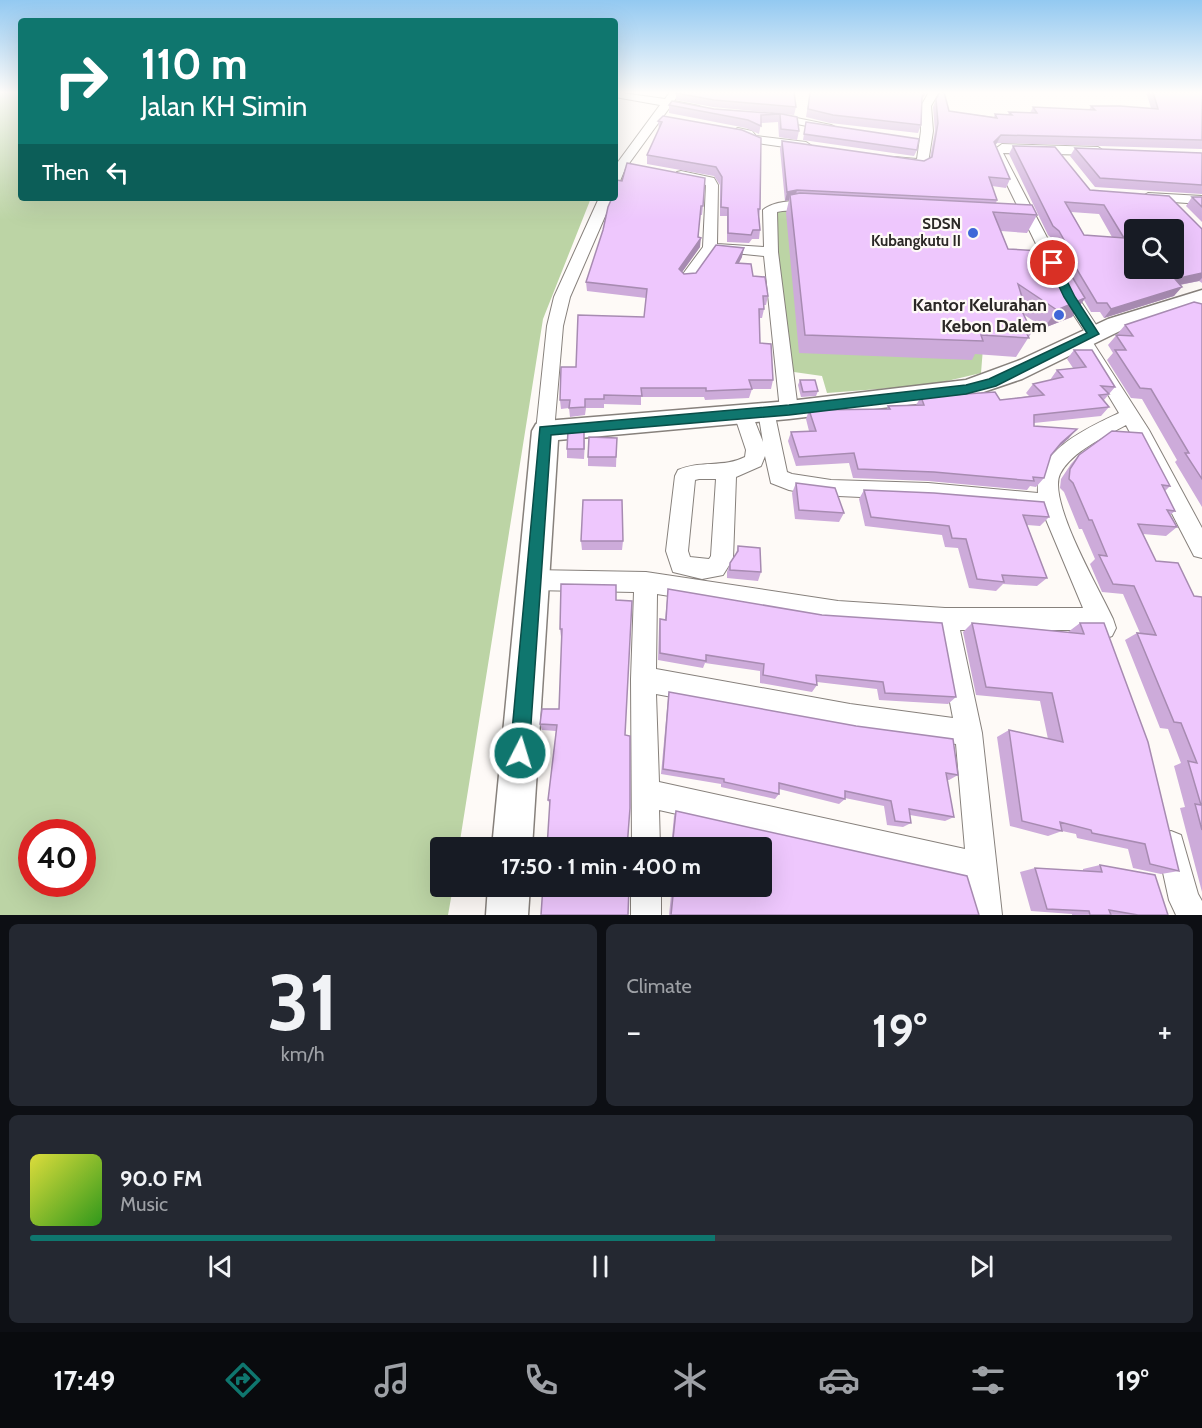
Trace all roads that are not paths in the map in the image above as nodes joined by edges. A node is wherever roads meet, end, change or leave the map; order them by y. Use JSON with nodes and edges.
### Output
{"nodes":[{"id":1,"x":649,"y":135,"type":"edge"},
{"id":2,"x":747,"y":135,"type":"edge"},
{"id":3,"x":922,"y":135,"type":"edge"},
{"id":4,"x":824,"y":149,"type":"edge"},
{"id":5,"x":1110,"y":152,"type":"edge"},
{"id":6,"x":887,"y":158,"type":"edge"},
{"id":7,"x":668,"y":173,"type":"edge"},
{"id":8,"x":618,"y":175,"type":"edge"},
{"id":9,"x":1139,"y":197,"type":"edge"},
{"id":10,"x":1169,"y":198,"type":"junction"},
{"id":11,"x":1202,"y":200,"type":"edge"},
{"id":12,"x":605,"y":201,"type":"edge"},
{"id":13,"x":830,"y":207,"type":"edge"},
{"id":14,"x":1182,"y":212,"type":"edge"},
{"id":15,"x":710,"y":247,"type":"junction"},
{"id":16,"x":771,"y":252,"type":"junction"},
{"id":17,"x":688,"y":278,"type":"edge"},
{"id":18,"x":1202,"y":297,"type":"edge"},
{"id":19,"x":1088,"y":337,"type":"junction"},
{"id":20,"x":766,"y":412,"type":"junction"},
{"id":21,"x":1130,"y":415,"type":"junction"},
{"id":22,"x":545,"y":431,"type":"junction"},
{"id":23,"x":726,"y":473,"type":"junction"},
{"id":24,"x":1050,"y":503,"type":"junction"},
{"id":25,"x":1202,"y":549,"type":"edge"},
{"id":26,"x":532,"y":580,"type":"junction"},
{"id":27,"x":646,"y":582,"type":"junction"},
{"id":28,"x":945,"y":619,"type":"junction"},
{"id":29,"x":1101,"y":619,"type":"junction"},
{"id":30,"x":1113,"y":652,"type":"edge"},
{"id":31,"x":643,"y":679,"type":"junction"},
{"id":32,"x":969,"y":733,"type":"junction"},
{"id":33,"x":645,"y":793,"type":"junction"},
{"id":34,"x":1165,"y":820,"type":"edge"},
{"id":35,"x":513,"y":837,"type":"edge"},
{"id":36,"x":646,"y":837,"type":"edge"},
{"id":37,"x":981,"y":867,"type":"junction"},
{"id":38,"x":508,"y":897,"type":"edge"},
{"id":39,"x":646,"y":897,"type":"edge"},
{"id":40,"x":507,"y":915,"type":"edge"},
{"id":41,"x":646,"y":915,"type":"edge"},
{"id":42,"x":987,"y":915,"type":"edge"},
{"id":43,"x":1193,"y":915,"type":"edge"}],
"edges":[{"from":1,"to":8,"type":"street"},
{"from":2,"to":4,"type":"street"},
{"from":3,"to":6,"type":"street"},
{"from":5,"to":19,"type":"street"},
{"from":7,"to":15,"type":"street"},
{"from":9,"to":10,"type":"street"},
{"from":10,"to":11,"type":"street"},
{"from":10,"to":14,"type":"street"},
{"from":12,"to":22,"type":"street"},
{"from":13,"to":16,"type":"street"},
{"from":15,"to":16,"type":"street"},
{"from":15,"to":17,"type":"street"},
{"from":16,"to":20,"type":"street"},
{"from":18,"to":19,"type":"street"},
{"from":19,"to":20,"type":"street"},
{"from":19,"to":21,"type":"street"},
{"from":20,"to":22,"type":"street"},
{"from":20,"to":23,"type":"street"},
{"from":20,"to":24,"type":"street"},
{"from":21,"to":24,"type":"street"},
{"from":21,"to":25,"type":"street"},
{"from":22,"to":26,"type":"street"},
{"from":23,"to":23,"type":"street"},
{"from":24,"to":29,"type":"street"},
{"from":26,"to":27,"type":"street"},
{"from":26,"to":35,"type":"street"},
{"from":27,"to":28,"type":"street"},
{"from":27,"to":31,"type":"street"},
{"from":28,"to":29,"type":"street"},
{"from":28,"to":32,"type":"street"},
{"from":29,"to":30,"type":"street"},
{"from":31,"to":32,"type":"street"},
{"from":31,"to":33,"type":"street"},
{"from":32,"to":37,"type":"street"},
{"from":33,"to":36,"type":"street"},
{"from":33,"to":37,"type":"street"},
{"from":34,"to":43,"type":"street"},
{"from":37,"to":42,"type":"street"},
{"from":38,"to":40,"type":"street"},
{"from":39,"to":41,"type":"street"}]}
